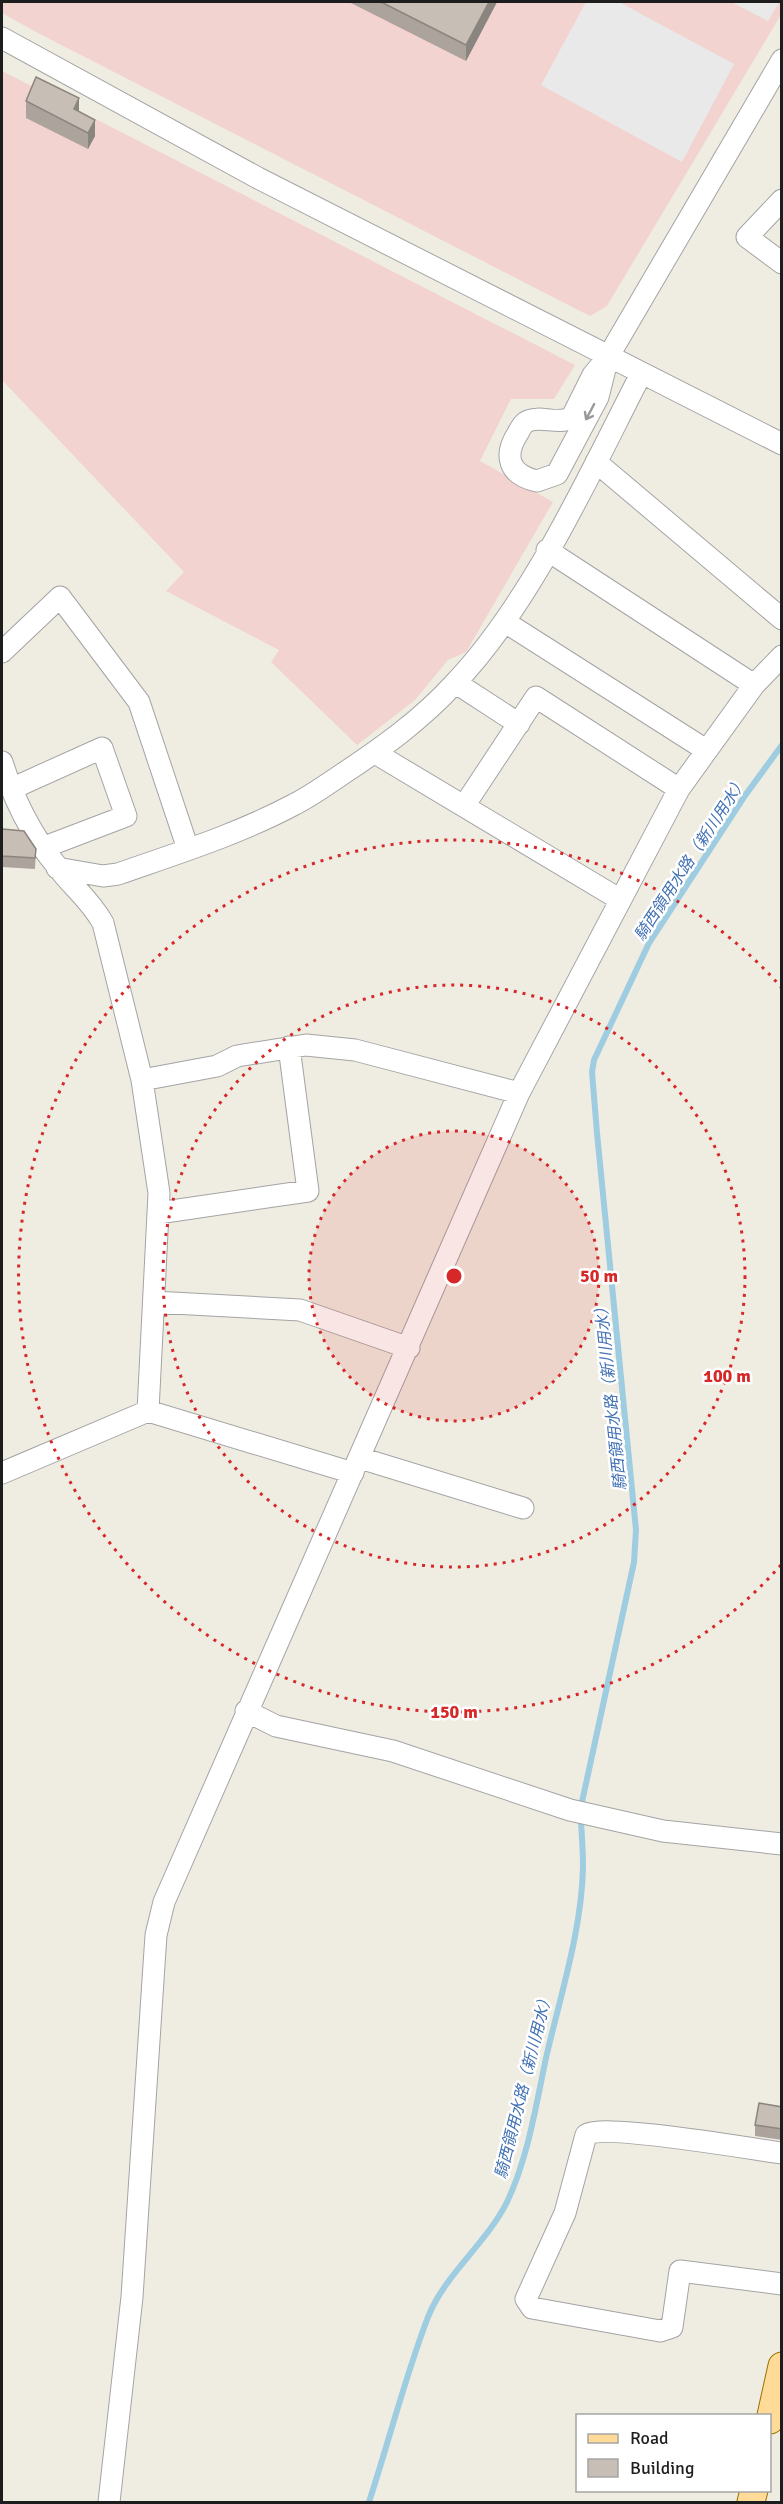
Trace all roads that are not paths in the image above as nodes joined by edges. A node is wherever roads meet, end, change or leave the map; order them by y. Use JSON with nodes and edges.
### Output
{"nodes":[{"id":1,"x":2,"y":38,"type":"edge"},
{"id":2,"x":782,"y":60,"type":"edge"},
{"id":3,"x":782,"y":200,"type":"edge"},
{"id":4,"x":782,"y":263,"type":"edge"},
{"id":5,"x":608,"y":357,"type":"junction"},
{"id":6,"x":641,"y":374,"type":"junction"},
{"id":7,"x":782,"y":444,"type":"edge"},
{"id":8,"x":596,"y":462,"type":"junction"},
{"id":9,"x":547,"y":550,"type":"junction"},
{"id":10,"x":782,"y":619,"type":"edge"},
{"id":11,"x":505,"y":622,"type":"junction"},
{"id":12,"x":2,"y":652,"type":"edge"},
{"id":13,"x":782,"y":656,"type":"edge"},
{"id":14,"x":456,"y":683,"type":"junction"},
{"id":15,"x":754,"y":685,"type":"junction"},
{"id":16,"x":519,"y":724,"type":"junction"},
{"id":17,"x":706,"y":750,"type":"junction"},
{"id":18,"x":375,"y":753,"type":"junction"},
{"id":19,"x":2,"y":762,"type":"edge"},
{"id":20,"x":11,"y":789,"type":"junction"},
{"id":21,"x":679,"y":789,"type":"junction"},
{"id":22,"x":464,"y":806,"type":"junction"},
{"id":23,"x":42,"y":848,"type":"junction"},
{"id":24,"x":188,"y":849,"type":"junction"},
{"id":25,"x":57,"y":868,"type":"junction"},
{"id":26,"x":619,"y":899,"type":"junction"},
{"id":27,"x":289,"y":1047,"type":"junction"},
{"id":28,"x":142,"y":1080,"type":"junction"},
{"id":29,"x":519,"y":1093,"type":"junction"},
{"id":30,"x":158,"y":1214,"type":"junction"},
{"id":31,"x":154,"y":1302,"type":"junction"},
{"id":32,"x":409,"y":1348,"type":"junction"},
{"id":33,"x":148,"y":1411,"type":"junction"},
{"id":34,"x":357,"y":1466,"type":"junction"},
{"id":35,"x":2,"y":1473,"type":"edge"},
{"id":36,"x":523,"y":1508,"type":"dead end"},
{"id":37,"x":246,"y":1711,"type":"junction"},
{"id":38,"x":782,"y":1844,"type":"edge"},
{"id":39,"x":782,"y":2153,"type":"edge"},
{"id":40,"x":782,"y":2284,"type":"edge"},
{"id":41,"x":782,"y":2366,"type":"edge"},
{"id":42,"x":771,"y":2416,"type":"edge"},
{"id":43,"x":109,"y":2502,"type":"edge"}],
"edges":[{"from":1,"to":5,"type":"street"},
{"from":2,"to":5,"type":"street"},
{"from":3,"to":4,"type":"street"},
{"from":5,"to":5,"type":"street","one_way":true},
{"from":5,"to":6,"type":"street"},
{"from":6,"to":7,"type":"street"},
{"from":6,"to":8,"type":"street"},
{"from":8,"to":9,"type":"street"},
{"from":8,"to":10,"type":"street"},
{"from":9,"to":11,"type":"street"},
{"from":9,"to":15,"type":"street"},
{"from":11,"to":14,"type":"street"},
{"from":11,"to":17,"type":"street"},
{"from":12,"to":24,"type":"street"},
{"from":13,"to":15,"type":"street"},
{"from":14,"to":16,"type":"street"},
{"from":14,"to":18,"type":"street"},
{"from":15,"to":17,"type":"street"},
{"from":16,"to":21,"type":"street"},
{"from":16,"to":22,"type":"street"},
{"from":17,"to":21,"type":"street"},
{"from":18,"to":22,"type":"street"},
{"from":18,"to":24,"type":"street"},
{"from":19,"to":20,"type":"street"},
{"from":20,"to":23,"type":"street"},
{"from":20,"to":23,"type":"street"},
{"from":21,"to":26,"type":"street"},
{"from":22,"to":26,"type":"street"},
{"from":23,"to":25,"type":"street"},
{"from":24,"to":25,"type":"street"},
{"from":25,"to":28,"type":"street"},
{"from":26,"to":29,"type":"street"},
{"from":27,"to":28,"type":"street"},
{"from":27,"to":29,"type":"street"},
{"from":27,"to":30,"type":"street"},
{"from":28,"to":30,"type":"street"},
{"from":29,"to":32,"type":"street"},
{"from":30,"to":31,"type":"street"},
{"from":31,"to":32,"type":"street"},
{"from":31,"to":33,"type":"street"},
{"from":32,"to":34,"type":"street"},
{"from":33,"to":34,"type":"street"},
{"from":33,"to":35,"type":"street"},
{"from":34,"to":36,"type":"street"},
{"from":34,"to":37,"type":"street"},
{"from":37,"to":38,"type":"street"},
{"from":37,"to":43,"type":"street"},
{"from":39,"to":40,"type":"street"},
{"from":41,"to":42,"type":"main road"}]}
